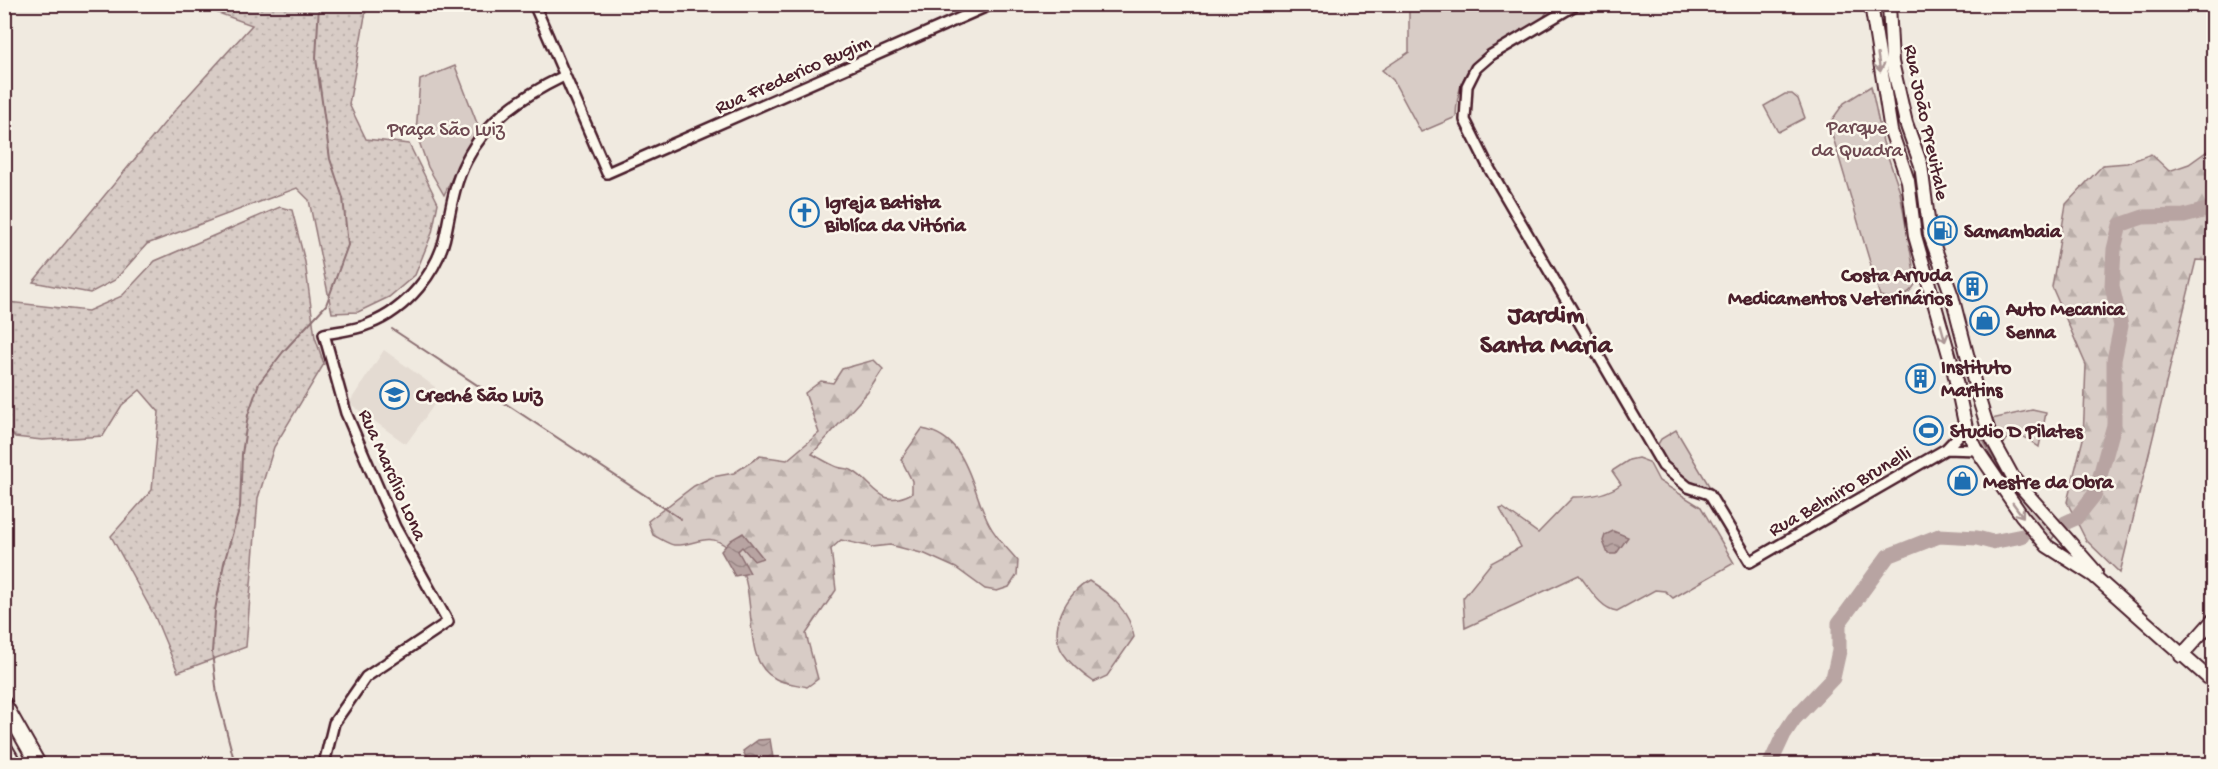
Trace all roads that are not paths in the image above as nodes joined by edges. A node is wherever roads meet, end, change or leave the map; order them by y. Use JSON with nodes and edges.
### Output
{"nodes":[{"id":1,"x":534,"y":4,"type":"edge"},
{"id":2,"x":992,"y":4,"type":"edge"},
{"id":3,"x":1557,"y":4,"type":"edge"},
{"id":4,"x":1871,"y":4,"type":"edge"},
{"id":5,"x":1889,"y":4,"type":"edge"},
{"id":6,"x":1572,"y":5,"type":"edge"},
{"id":7,"x":1557,"y":18,"type":"junction"},
{"id":8,"x":564,"y":76,"type":"junction"},
{"id":9,"x":1966,"y":428,"type":"junction"},
{"id":10,"x":1990,"y":435,"type":"junction"},
{"id":11,"x":1946,"y":449,"type":"junction"},
{"id":12,"x":1977,"y":450,"type":"junction"},
{"id":13,"x":2063,"y":535,"type":"junction"},
{"id":14,"x":2048,"y":546,"type":"junction"},
{"id":15,"x":2112,"y":591,"type":"junction"},
{"id":16,"x":2214,"y":619,"type":"edge"},
{"id":17,"x":2181,"y":656,"type":"junction"},
{"id":18,"x":2214,"y":683,"type":"edge"},
{"id":19,"x":4,"y":704,"type":"edge"},
{"id":20,"x":4,"y":747,"type":"edge"},
{"id":21,"x":14,"y":765,"type":"edge"},
{"id":22,"x":38,"y":765,"type":"edge"},
{"id":23,"x":324,"y":765,"type":"edge"}],
"edges":[{"from":1,"to":8,"type":"street"},
{"from":2,"to":8,"type":"street","name":"Rua Frederico Bugim"},
{"from":3,"to":7,"type":"street"},
{"from":4,"to":9,"type":"main road","name":"Rua João Previtale","one_way":true},
{"from":5,"to":10,"type":"main road","name":"Rua João Previtale"},
{"from":6,"to":7,"type":"street"},
{"from":7,"to":11,"type":"street","name":"Rua Belmiro Brunelli"},
{"from":8,"to":23,"type":"street","name":"Rua Marcílio Lona"},
{"from":9,"to":10,"type":"main road"},
{"from":9,"to":11,"type":"street","name":"Rua Belmiro Brunelli"},
{"from":9,"to":12,"type":"main road","name":"Rua João Previtale"},
{"from":10,"to":13,"type":"main road","name":"Rua João Previtale"},
{"from":11,"to":12,"type":"street"},
{"from":12,"to":14,"type":"main road","name":"Rua João Previtale","one_way":true},
{"from":13,"to":14,"type":"main road"},
{"from":13,"to":15,"type":"main road","name":"Rua João Previtale"},
{"from":14,"to":15,"type":"main road","name":"Rua João Previtale"},
{"from":15,"to":17,"type":"main road","name":"Rua João Previtale"},
{"from":16,"to":17,"type":"main road"},
{"from":17,"to":18,"type":"main road","name":"Rua João Previtale"},
{"from":19,"to":22,"type":"highway"},
{"from":20,"to":21,"type":"highway"}]}
